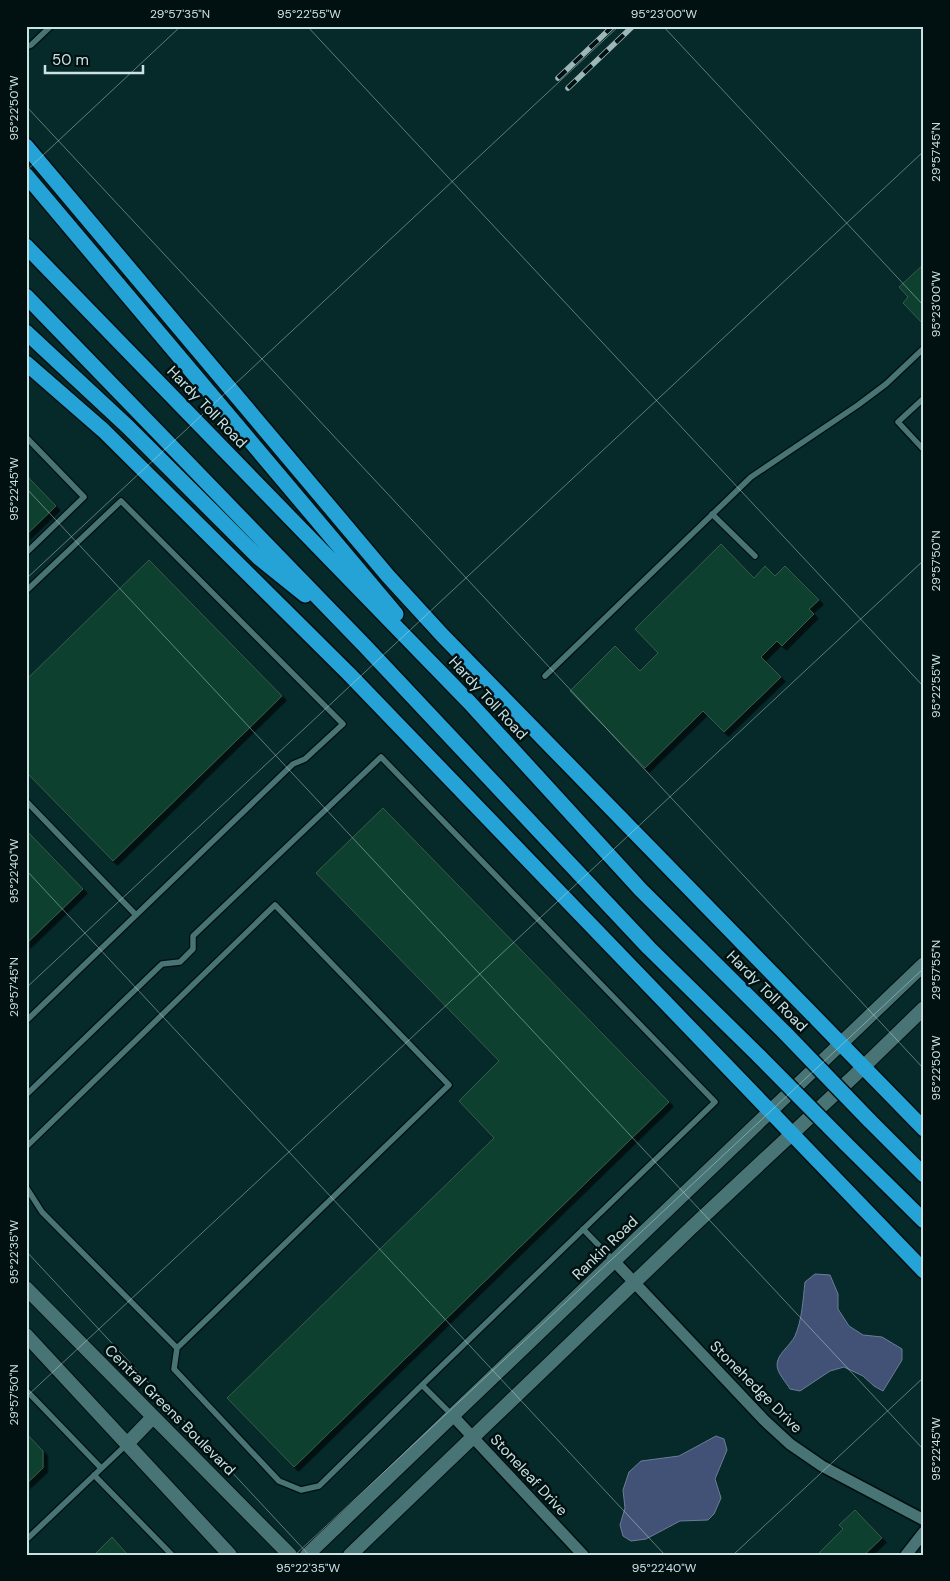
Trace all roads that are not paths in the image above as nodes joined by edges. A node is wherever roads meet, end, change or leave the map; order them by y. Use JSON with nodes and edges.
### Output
{"nodes":[{"id":1,"x":51,"y":26,"type":"edge"},
{"id":2,"x":26,"y":47,"type":"edge"},
{"id":3,"x":26,"y":146,"type":"edge"},
{"id":4,"x":26,"y":174,"type":"edge"},
{"id":5,"x":26,"y":246,"type":"edge"},
{"id":6,"x":26,"y":296,"type":"edge"},
{"id":7,"x":26,"y":332,"type":"edge"},
{"id":8,"x":924,"y":348,"type":"edge"},
{"id":9,"x":26,"y":363,"type":"edge"},
{"id":10,"x":924,"y":398,"type":"edge"},
{"id":11,"x":26,"y":437,"type":"edge"},
{"id":12,"x":924,"y":450,"type":"edge"},
{"id":13,"x":712,"y":514,"type":"junction"},
{"id":14,"x":26,"y":553,"type":"edge"},
{"id":15,"x":755,"y":556,"type":"dead end"},
{"id":16,"x":26,"y":592,"type":"edge"},
{"id":17,"x":364,"y":645,"type":"junction"},
{"id":18,"x":545,"y":676,"type":"dead end"},
{"id":19,"x":469,"y":702,"type":"junction"},
{"id":20,"x":26,"y":802,"type":"edge"},
{"id":21,"x":136,"y":915,"type":"junction"},
{"id":22,"x":924,"y":964,"type":"edge"},
{"id":23,"x":924,"y":1008,"type":"edge"},
{"id":24,"x":26,"y":1021,"type":"edge"},
{"id":25,"x":840,"y":1044,"type":"junction"},
{"id":26,"x":863,"y":1067,"type":"junction"},
{"id":27,"x":26,"y":1094,"type":"edge"},
{"id":28,"x":770,"y":1110,"type":"junction"},
{"id":29,"x":924,"y":1130,"type":"edge"},
{"id":30,"x":792,"y":1132,"type":"junction"},
{"id":31,"x":26,"y":1147,"type":"edge"},
{"id":32,"x":924,"y":1175,"type":"edge"},
{"id":33,"x":26,"y":1187,"type":"edge"},
{"id":34,"x":924,"y":1221,"type":"edge"},
{"id":35,"x":583,"y":1229,"type":"junction"},
{"id":36,"x":615,"y":1262,"type":"junction"},
{"id":37,"x":924,"y":1271,"type":"edge"},
{"id":38,"x":635,"y":1283,"type":"junction"},
{"id":39,"x":26,"y":1288,"type":"edge"},
{"id":40,"x":26,"y":1335,"type":"edge"},
{"id":41,"x":177,"y":1348,"type":"junction"},
{"id":42,"x":422,"y":1385,"type":"junction"},
{"id":43,"x":26,"y":1390,"type":"edge"},
{"id":44,"x":453,"y":1416,"type":"junction"},
{"id":45,"x":154,"y":1417,"type":"junction"},
{"id":46,"x":473,"y":1438,"type":"junction"},
{"id":47,"x":126,"y":1444,"type":"junction"},
{"id":48,"x":101,"y":1468,"type":"junction"},
{"id":49,"x":94,"y":1475,"type":"junction"},
{"id":50,"x":924,"y":1520,"type":"edge"},
{"id":51,"x":924,"y":1532,"type":"edge"},
{"id":52,"x":26,"y":1540,"type":"edge"},
{"id":53,"x":172,"y":1555,"type":"edge"},
{"id":54,"x":230,"y":1555,"type":"edge"},
{"id":55,"x":290,"y":1555,"type":"edge"},
{"id":56,"x":307,"y":1555,"type":"edge"},
{"id":57,"x":350,"y":1555,"type":"edge"},
{"id":58,"x":583,"y":1555,"type":"edge"},
{"id":59,"x":906,"y":1555,"type":"edge"}],
"edges":[{"from":1,"to":2,"type":"lane"},
{"from":3,"to":25,"type":"highway"},
{"from":4,"to":19,"type":"highway"},
{"from":5,"to":19,"type":"highway","name":"Hardy Toll Road"},
{"from":6,"to":17,"type":"highway"},
{"from":7,"to":17,"type":"highway"},
{"from":8,"to":13,"type":"lane"},
{"from":9,"to":28,"type":"highway"},
{"from":10,"to":12,"type":"lane"},
{"from":11,"to":14,"type":"lane"},
{"from":13,"to":15,"type":"lane"},
{"from":13,"to":18,"type":"lane"},
{"from":16,"to":21,"type":"lane"},
{"from":17,"to":34,"type":"highway","bridge":true},
{"from":19,"to":32,"type":"highway","name":"Hardy Toll Road","bridge":true},
{"from":20,"to":21,"type":"lane"},
{"from":21,"to":24,"type":"lane"},
{"from":22,"to":25,"type":"main road","name":"Rankin Road"},
{"from":23,"to":26,"type":"main road"},
{"from":25,"to":26,"type":"highway"},
{"from":25,"to":28,"type":"main road","name":"Rankin Road"},
{"from":26,"to":29,"type":"highway"},
{"from":26,"to":30,"type":"main road"},
{"from":27,"to":35,"type":"lane"},
{"from":28,"to":30,"type":"highway"},
{"from":28,"to":36,"type":"main road","name":"Rankin Road"},
{"from":30,"to":37,"type":"highway"},
{"from":30,"to":38,"type":"main road"},
{"from":31,"to":41,"type":"lane"},
{"from":33,"to":41,"type":"lane"},
{"from":35,"to":36,"type":"lane"},
{"from":35,"to":42,"type":"lane"},
{"from":36,"to":38,"type":"street","name":"Stonehedge Drive"},
{"from":36,"to":44,"type":"main road","name":"Rankin Road"},
{"from":38,"to":46,"type":"main road"},
{"from":38,"to":50,"type":"street","name":"Stonehedge Drive"},
{"from":39,"to":45,"type":"main road","name":"Central Greens Boulevard"},
{"from":40,"to":47,"type":"main road"},
{"from":41,"to":42,"type":"lane"},
{"from":42,"to":44,"type":"lane"},
{"from":43,"to":48,"type":"lane"},
{"from":44,"to":46,"type":"street","name":"Stoneleaf Drive"},
{"from":44,"to":56,"type":"main road","name":"Rankin Road"},
{"from":45,"to":47,"type":"main road"},
{"from":45,"to":55,"type":"main road","name":"Central Greens Boulevard"},
{"from":46,"to":57,"type":"main road"},
{"from":46,"to":58,"type":"street","name":"Stoneleaf Drive"},
{"from":47,"to":48,"type":"lane"},
{"from":47,"to":54,"type":"main road"},
{"from":48,"to":49,"type":"lane"},
{"from":49,"to":52,"type":"lane"},
{"from":49,"to":53,"type":"lane"},
{"from":51,"to":59,"type":"street"}]}
